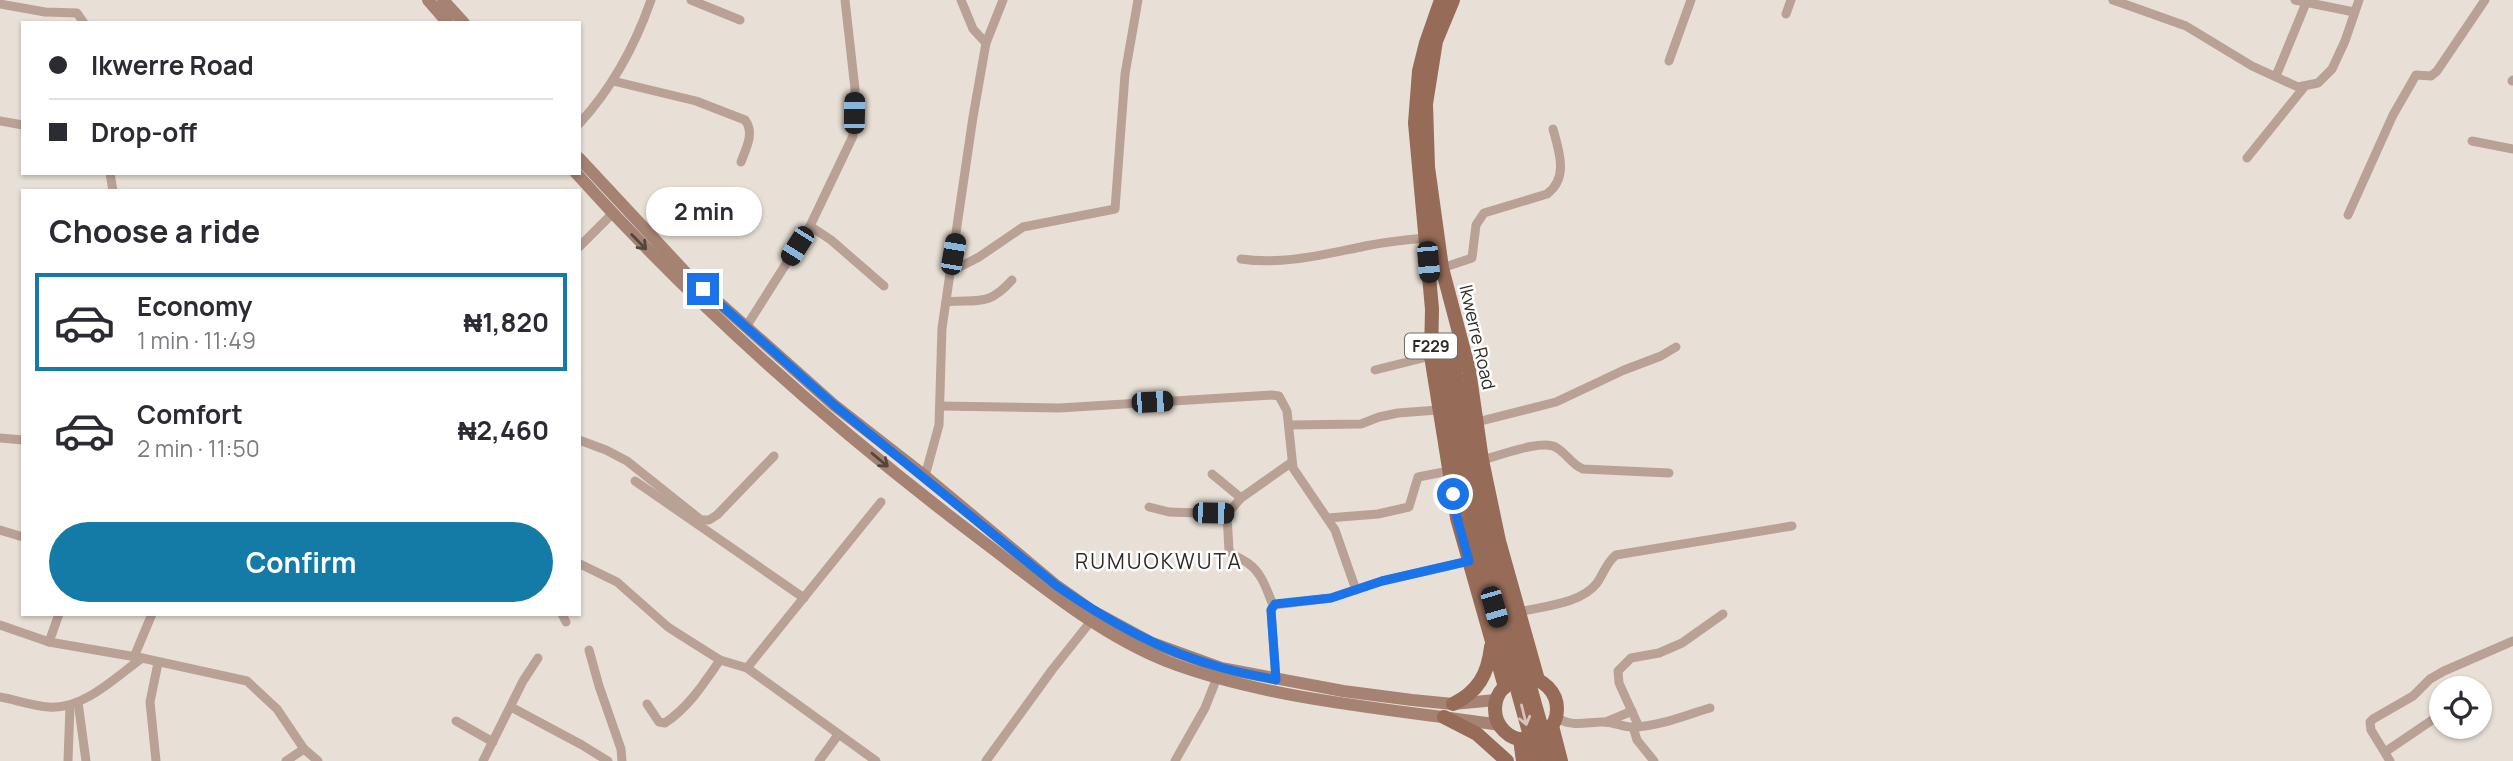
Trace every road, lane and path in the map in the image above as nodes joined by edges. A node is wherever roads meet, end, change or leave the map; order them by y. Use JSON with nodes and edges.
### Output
{"nodes":[{"id":1,"x":428,"y":0,"type":"edge"},
{"id":2,"x":443,"y":0,"type":"edge"},
{"id":3,"x":651,"y":0,"type":"edge"},
{"id":4,"x":691,"y":0,"type":"edge"},
{"id":5,"x":845,"y":0,"type":"edge"},
{"id":6,"x":961,"y":0,"type":"edge"},
{"id":7,"x":1003,"y":0,"type":"edge"},
{"id":8,"x":1138,"y":0,"type":"edge"},
{"id":9,"x":1441,"y":0,"type":"edge"},
{"id":10,"x":1453,"y":0,"type":"edge"},
{"id":11,"x":1691,"y":0,"type":"edge"},
{"id":12,"x":1791,"y":0,"type":"edge"},
{"id":13,"x":2113,"y":0,"type":"edge"},
{"id":14,"x":2295,"y":0,"type":"edge"},
{"id":15,"x":2359,"y":0,"type":"edge"},
{"id":16,"x":2485,"y":0,"type":"edge"},
{"id":17,"x":0,"y":4,"type":"edge"},
{"id":18,"x":2306,"y":4,"type":"junction"},
{"id":19,"x":2354,"y":12,"type":"junction"},
{"id":20,"x":1786,"y":14,"type":"dead end"},
{"id":21,"x":740,"y":20,"type":"dead end"},
{"id":22,"x":82,"y":21,"type":"edge"},
{"id":23,"x":446,"y":21,"type":"edge"},
{"id":24,"x":462,"y":21,"type":"edge"},
{"id":25,"x":986,"y":43,"type":"junction"},
{"id":26,"x":1669,"y":61,"type":"dead end"},
{"id":27,"x":2276,"y":76,"type":"junction"},
{"id":28,"x":613,"y":81,"type":"junction"},
{"id":29,"x":2305,"y":86,"type":"junction"},
{"id":30,"x":0,"y":121,"type":"edge"},
{"id":31,"x":581,"y":121,"type":"edge"},
{"id":32,"x":21,"y":125,"type":"edge"},
{"id":33,"x":1553,"y":129,"type":"dead end"},
{"id":34,"x":2472,"y":141,"type":"dead end"},
{"id":35,"x":2513,"y":149,"type":"edge"},
{"id":36,"x":2247,"y":158,"type":"dead end"},
{"id":37,"x":581,"y":160,"type":"edge"},
{"id":38,"x":741,"y":162,"type":"dead end"},
{"id":39,"x":578,"y":175,"type":"edge"},
{"id":40,"x":612,"y":214,"type":"junction"},
{"id":41,"x":2348,"y":215,"type":"dead end"},
{"id":42,"x":810,"y":226,"type":"junction"},
{"id":43,"x":1426,"y":238,"type":"junction"},
{"id":44,"x":581,"y":245,"type":"edge"},
{"id":45,"x":1241,"y":259,"type":"dead end"},
{"id":46,"x":1443,"y":268,"type":"junction"},
{"id":47,"x":950,"y":272,"type":"junction"},
{"id":48,"x":1012,"y":280,"type":"dead end"},
{"id":49,"x":884,"y":286,"type":"dead end"},
{"id":50,"x":946,"y":302,"type":"junction"},
{"id":51,"x":1451,"y":308,"type":"junction"},
{"id":52,"x":746,"y":327,"type":"junction"},
{"id":53,"x":1676,"y":346,"type":"dead end"},
{"id":54,"x":1442,"y":359,"type":"junction"},
{"id":55,"x":1375,"y":370,"type":"dead end"},
{"id":56,"x":940,"y":406,"type":"junction"},
{"id":57,"x":1438,"y":410,"type":"junction"},
{"id":58,"x":1477,"y":422,"type":"junction"},
{"id":59,"x":1289,"y":425,"type":"junction"},
{"id":60,"x":0,"y":439,"type":"edge"},
{"id":61,"x":21,"y":440,"type":"edge"},
{"id":62,"x":581,"y":441,"type":"edge"},
{"id":63,"x":774,"y":457,"type":"dead end"},
{"id":64,"x":1482,"y":460,"type":"junction"},
{"id":65,"x":1292,"y":462,"type":"junction"},
{"id":66,"x":1449,"y":471,"type":"junction"},
{"id":67,"x":1669,"y":473,"type":"dead end"},
{"id":68,"x":1212,"y":474,"type":"dead end"},
{"id":69,"x":925,"y":476,"type":"junction"},
{"id":70,"x":635,"y":481,"type":"dead end"},
{"id":71,"x":1241,"y":498,"type":"junction"},
{"id":72,"x":881,"y":502,"type":"dead end"},
{"id":73,"x":1149,"y":507,"type":"dead end"},
{"id":74,"x":1227,"y":514,"type":"junction"},
{"id":75,"x":1328,"y":518,"type":"junction"},
{"id":76,"x":1792,"y":526,"type":"dead end"},
{"id":77,"x":0,"y":530,"type":"edge"},
{"id":78,"x":21,"y":536,"type":"edge"},
{"id":79,"x":1469,"y":561,"type":"junction"},
{"id":80,"x":581,"y":564,"type":"edge"},
{"id":81,"x":1356,"y":590,"type":"junction"},
{"id":82,"x":804,"y":598,"type":"junction"},
{"id":83,"x":1273,"y":605,"type":"junction"},
{"id":84,"x":1519,"y":612,"type":"junction"},
{"id":85,"x":1723,"y":614,"type":"dead end"},
{"id":86,"x":58,"y":616,"type":"edge"},
{"id":87,"x":151,"y":616,"type":"edge"},
{"id":88,"x":1091,"y":621,"type":"junction"},
{"id":89,"x":0,"y":625,"type":"edge"},
{"id":90,"x":1492,"y":639,"type":"junction"},
{"id":91,"x":2513,"y":641,"type":"edge"},
{"id":92,"x":49,"y":642,"type":"junction"},
{"id":93,"x":589,"y":650,"type":"dead end"},
{"id":94,"x":138,"y":658,"type":"junction"},
{"id":95,"x":538,"y":659,"type":"dead end"},
{"id":96,"x":720,"y":660,"type":"junction"},
{"id":97,"x":158,"y":663,"type":"junction"},
{"id":98,"x":747,"y":668,"type":"junction"},
{"id":99,"x":1219,"y":673,"type":"junction"},
{"id":100,"x":1276,"y":680,"type":"junction"},
{"id":101,"x":1538,"y":680,"type":"junction"},
{"id":102,"x":1505,"y":687,"type":"junction"},
{"id":103,"x":0,"y":697,"type":"edge"},
{"id":104,"x":1496,"y":700,"type":"junction"},
{"id":105,"x":74,"y":704,"type":"junction"},
{"id":106,"x":647,"y":704,"type":"dead end"},
{"id":107,"x":1453,"y":704,"type":"junction"},
{"id":108,"x":511,"y":707,"type":"junction"},
{"id":109,"x":1710,"y":708,"type":"dead end"},
{"id":110,"x":1632,"y":711,"type":"junction"},
{"id":111,"x":1444,"y":717,"type":"junction"},
{"id":112,"x":456,"y":721,"type":"dead end"},
{"id":113,"x":1554,"y":722,"type":"junction"},
{"id":114,"x":1606,"y":722,"type":"junction"},
{"id":115,"x":2429,"y":724,"type":"edge"},
{"id":116,"x":1500,"y":725,"type":"junction"},
{"id":117,"x":1636,"y":727,"type":"junction"},
{"id":118,"x":838,"y":735,"type":"junction"},
{"id":119,"x":1520,"y":739,"type":"junction"},
{"id":120,"x":493,"y":742,"type":"junction"},
{"id":121,"x":304,"y":749,"type":"junction"},
{"id":122,"x":2387,"y":757,"type":"edge"},
{"id":123,"x":68,"y":761,"type":"edge"},
{"id":124,"x":86,"y":761,"type":"edge"},
{"id":125,"x":156,"y":761,"type":"edge"},
{"id":126,"x":286,"y":761,"type":"edge"},
{"id":127,"x":318,"y":761,"type":"edge"},
{"id":128,"x":484,"y":761,"type":"edge"},
{"id":129,"x":608,"y":761,"type":"edge"},
{"id":130,"x":622,"y":761,"type":"edge"},
{"id":131,"x":819,"y":761,"type":"edge"},
{"id":132,"x":876,"y":761,"type":"edge"},
{"id":133,"x":986,"y":761,"type":"edge"},
{"id":134,"x":1175,"y":761,"type":"edge"},
{"id":135,"x":1507,"y":761,"type":"edge"},
{"id":136,"x":1523,"y":761,"type":"edge"},
{"id":137,"x":1537,"y":761,"type":"edge"},
{"id":138,"x":1551,"y":761,"type":"edge"},
{"id":139,"x":1561,"y":761,"type":"edge"},
{"id":140,"x":1654,"y":761,"type":"edge"}],
"edges":[{"from":1,"to":23,"type":"main road"},
{"from":2,"to":24,"type":"main road"},
{"from":3,"to":28,"type":"street"},
{"from":4,"to":21,"type":"street"},
{"from":5,"to":42,"type":"street"},
{"from":6,"to":25,"type":"street"},
{"from":7,"to":25,"type":"street"},
{"from":8,"to":47,"type":"street"},
{"from":9,"to":43,"type":"main road","name":"Ikwerre Road","number":"F229"},
{"from":10,"to":46,"type":"main road","name":"Ikwerre Road","number":"F229"},
{"from":11,"to":26,"type":"street"},
{"from":12,"to":20,"type":"street"},
{"from":13,"to":27,"type":"street"},
{"from":14,"to":18,"type":"street"},
{"from":15,"to":19,"type":"street"},
{"from":16,"to":41,"type":"street"},
{"from":17,"to":22,"type":"street"},
{"from":18,"to":19,"type":"street"},
{"from":18,"to":27,"type":"street"},
{"from":19,"to":29,"type":"street"},
{"from":25,"to":47,"type":"street"},
{"from":27,"to":29,"type":"street"},
{"from":28,"to":31,"type":"street"},
{"from":28,"to":38,"type":"street"},
{"from":29,"to":36,"type":"street"},
{"from":30,"to":32,"type":"street"},
{"from":33,"to":46,"type":"street"},
{"from":34,"to":35,"type":"street"},
{"from":37,"to":52,"type":"main road"},
{"from":39,"to":40,"type":"main road"},
{"from":40,"to":44,"type":"street"},
{"from":40,"to":88,"type":"main road","one_way":true},
{"from":42,"to":49,"type":"street"},
{"from":42,"to":52,"type":"street"},
{"from":43,"to":45,"type":"street"},
{"from":43,"to":54,"type":"main road","name":"Ikwerre Road","number":"F229"},
{"from":46,"to":51,"type":"main road","name":"Ikwerre Road","number":"F229"},
{"from":47,"to":50,"type":"street"},
{"from":48,"to":50,"type":"street"},
{"from":50,"to":56,"type":"street"},
{"from":51,"to":54,"type":"main road"},
{"from":51,"to":58,"type":"main road","name":"Ikwerre Road","number":"F229"},
{"from":52,"to":69,"type":"main road"},
{"from":53,"to":58,"type":"street"},
{"from":54,"to":55,"type":"street"},
{"from":54,"to":57,"type":"main road","number":"F229"},
{"from":54,"to":137,"type":"main road","one_way":true,"bridge":true},
{"from":54,"to":138,"type":"main road","bridge":true},
{"from":56,"to":59,"type":"street"},
{"from":56,"to":69,"type":"street"},
{"from":57,"to":59,"type":"street"},
{"from":57,"to":66,"type":"main road","number":"F229"},
{"from":58,"to":64,"type":"main road","name":"Ikwerre Road","number":"F229"},
{"from":59,"to":65,"type":"street"},
{"from":60,"to":61,"type":"street"},
{"from":62,"to":63,"type":"street"},
{"from":64,"to":67,"type":"street"},
{"from":64,"to":84,"type":"main road","name":"Ikwerre Road","number":"F229"},
{"from":65,"to":71,"type":"street"},
{"from":65,"to":75,"type":"street"},
{"from":66,"to":75,"type":"street"},
{"from":66,"to":79,"type":"main road","number":"F229"},
{"from":68,"to":71,"type":"street"},
{"from":69,"to":99,"type":"main road"},
{"from":70,"to":82,"type":"street"},
{"from":71,"to":74,"type":"street"},
{"from":72,"to":82,"type":"street"},
{"from":73,"to":74,"type":"street"},
{"from":74,"to":83,"type":"street"},
{"from":75,"to":81,"type":"street"},
{"from":76,"to":84,"type":"street"},
{"from":77,"to":78,"type":"street"},
{"from":79,"to":81,"type":"street"},
{"from":79,"to":90,"type":"main road","number":"F229"},
{"from":80,"to":96,"type":"street"},
{"from":81,"to":83,"type":"street"},
{"from":82,"to":98,"type":"street"},
{"from":83,"to":100,"type":"street"},
{"from":84,"to":101,"type":"main road","name":"Ikwerre Road","number":"F229"},
{"from":85,"to":110,"type":"street"},
{"from":86,"to":92,"type":"street"},
{"from":87,"to":94,"type":"street"},
{"from":88,"to":99,"type":"main road"},
{"from":88,"to":133,"type":"street"},
{"from":89,"to":92,"type":"street"},
{"from":90,"to":102,"type":"main road","number":"F229"},
{"from":90,"to":107,"type":"main road"},
{"from":91,"to":122,"type":"street"},
{"from":92,"to":94,"type":"street"},
{"from":93,"to":130,"type":"street"},
{"from":94,"to":97,"type":"street"},
{"from":94,"to":105,"type":"street"},
{"from":95,"to":108,"type":"street"},
{"from":96,"to":98,"type":"street"},
{"from":96,"to":106,"type":"street"},
{"from":97,"to":121,"type":"street"},
{"from":97,"to":125,"type":"street"},
{"from":98,"to":118,"type":"street"},
{"from":99,"to":100,"type":"main road"},
{"from":99,"to":111,"type":"main road"},
{"from":99,"to":134,"type":"street"},
{"from":100,"to":107,"type":"main road"},
{"from":101,"to":102,"type":"main road"},
{"from":101,"to":113,"type":"main road"},
{"from":102,"to":104,"type":"main road"},
{"from":103,"to":105,"type":"street"},
{"from":104,"to":107,"type":"main road"},
{"from":104,"to":116,"type":"main road"},
{"from":105,"to":123,"type":"street"},
{"from":105,"to":124,"type":"street"},
{"from":108,"to":120,"type":"street"},
{"from":108,"to":129,"type":"street"},
{"from":109,"to":117,"type":"street"},
{"from":110,"to":114,"type":"street"},
{"from":110,"to":117,"type":"street"},
{"from":111,"to":116,"type":"main road"},
{"from":111,"to":135,"type":"main road"},
{"from":112,"to":120,"type":"street"},
{"from":113,"to":114,"type":"street"},
{"from":113,"to":119,"type":"main road"},
{"from":113,"to":139,"type":"main road"},
{"from":114,"to":117,"type":"street"},
{"from":115,"to":122,"type":"street"},
{"from":116,"to":119,"type":"main road"},
{"from":117,"to":140,"type":"street"},
{"from":118,"to":131,"type":"street"},
{"from":118,"to":132,"type":"street"},
{"from":119,"to":136,"type":"main road"},
{"from":120,"to":128,"type":"street"},
{"from":121,"to":126,"type":"street"},
{"from":121,"to":127,"type":"street"}]}
